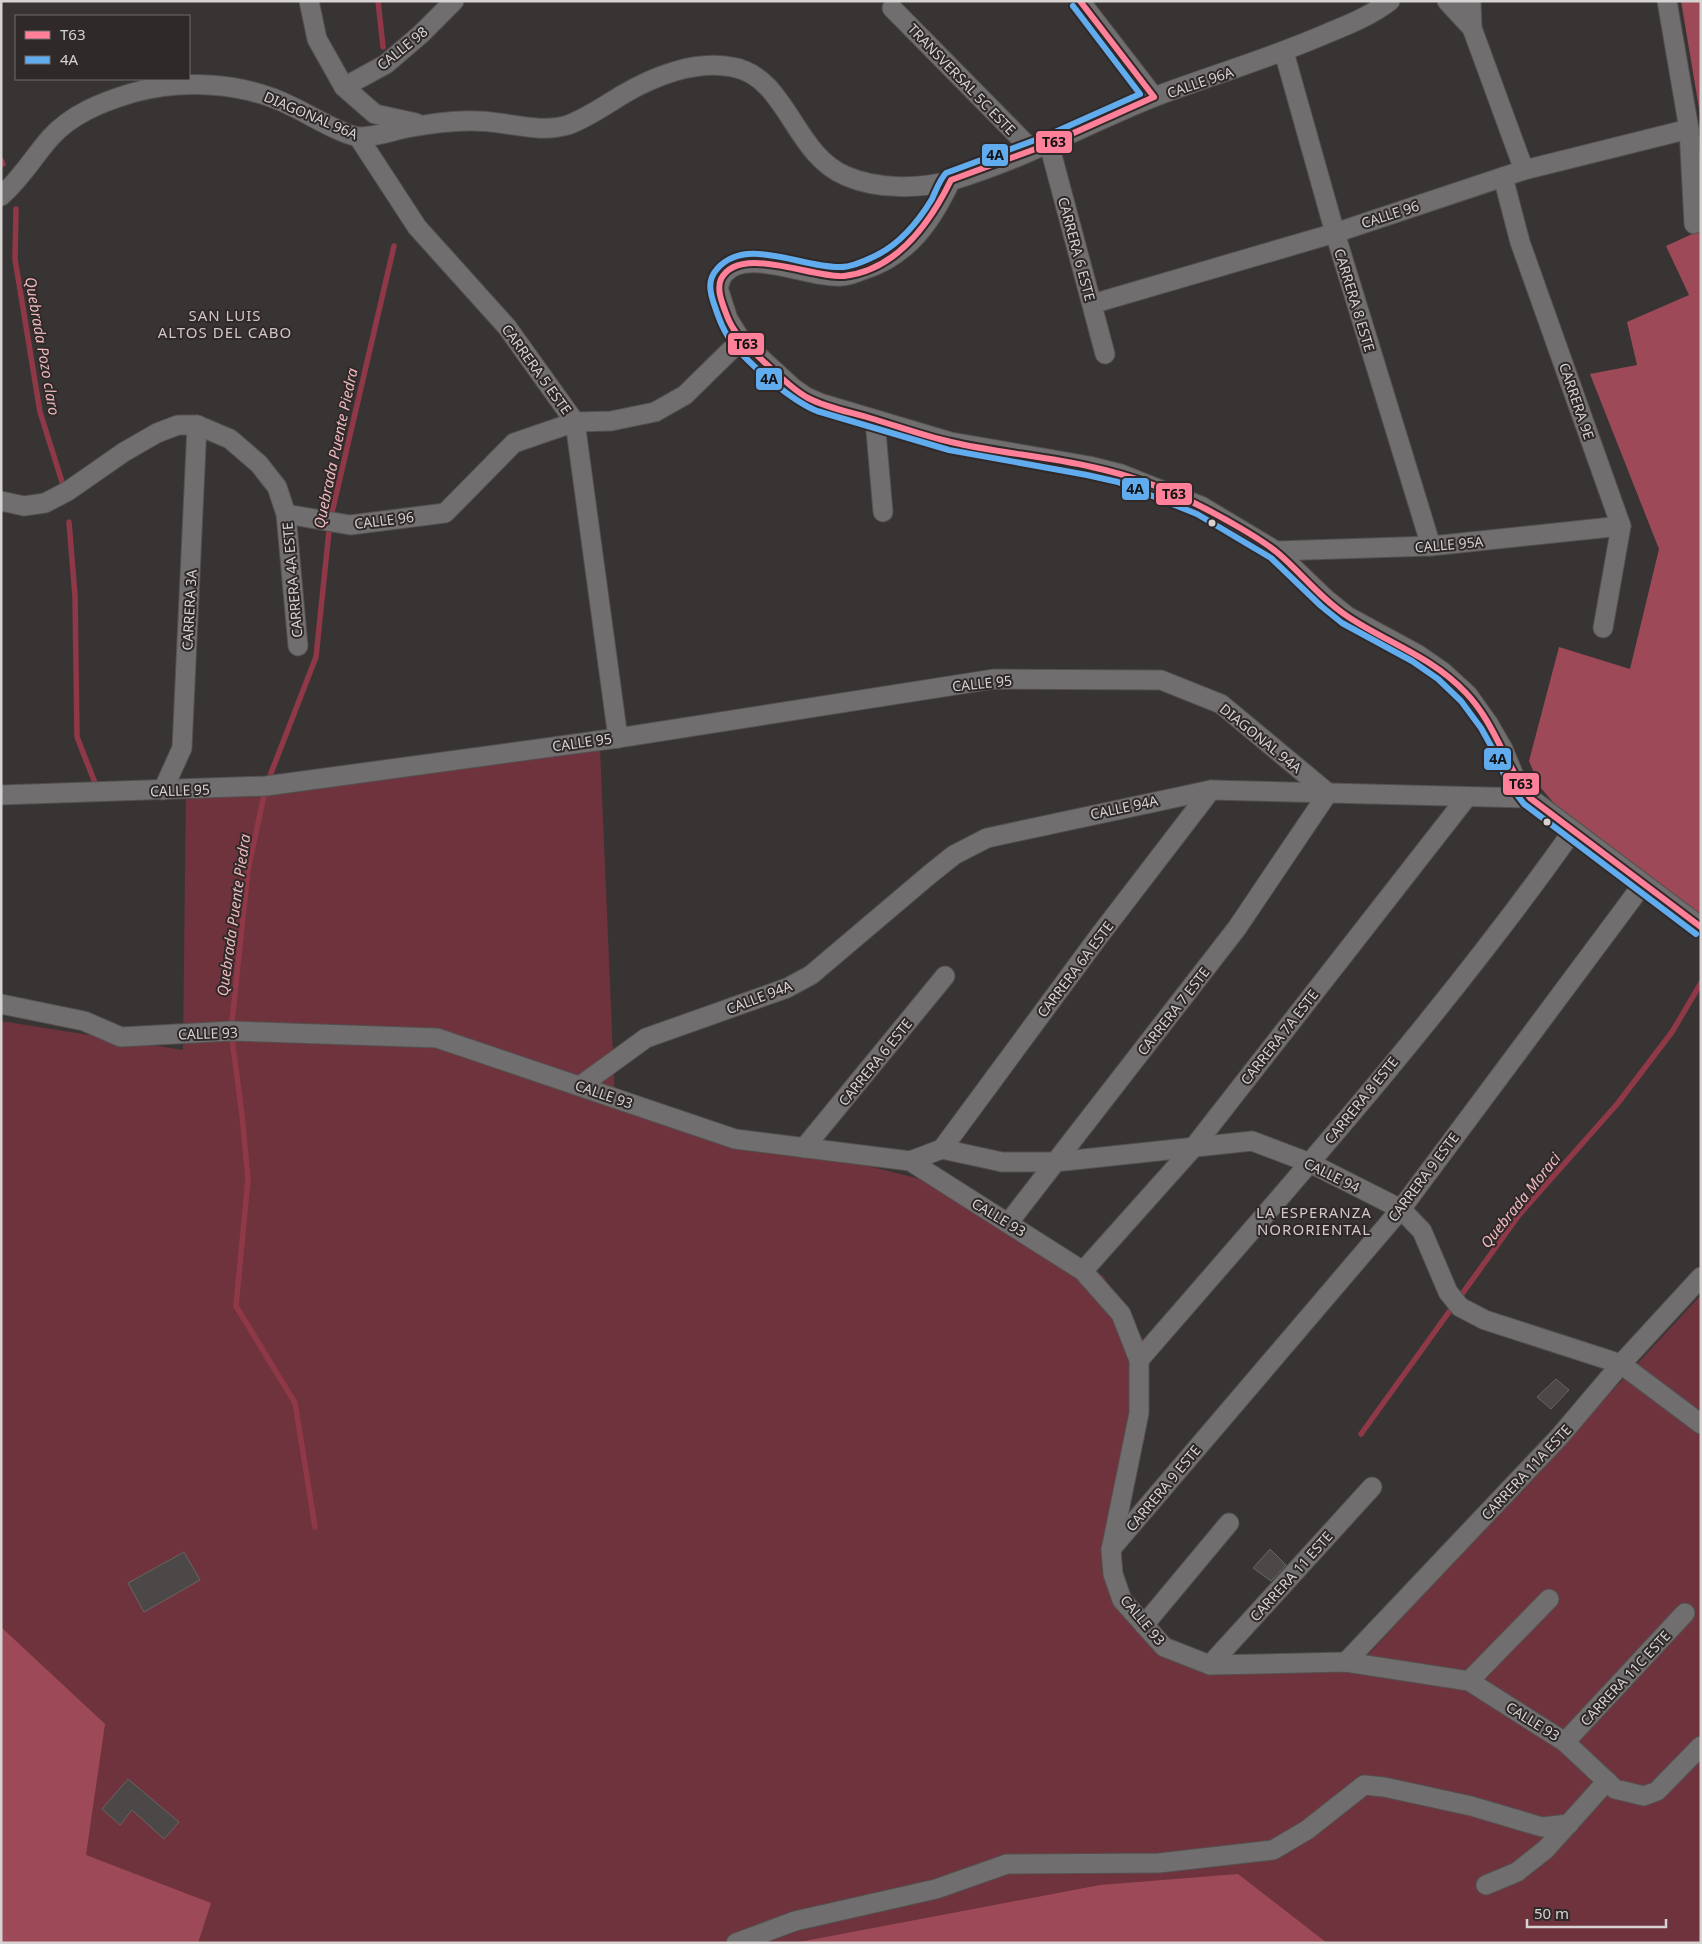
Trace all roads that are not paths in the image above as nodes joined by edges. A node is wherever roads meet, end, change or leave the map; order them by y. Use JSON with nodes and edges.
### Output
{"nodes":[{"id":1,"x":309,"y":1,"type":"edge"},
{"id":2,"x":454,"y":1,"type":"edge"},
{"id":3,"x":1080,"y":1,"type":"edge"},
{"id":4,"x":1390,"y":1,"type":"edge"},
{"id":5,"x":1447,"y":1,"type":"edge"},
{"id":6,"x":1471,"y":1,"type":"edge"},
{"id":7,"x":1667,"y":1,"type":"edge"},
{"id":8,"x":892,"y":8,"type":"dead end"},
{"id":9,"x":1472,"y":28,"type":"junction"},
{"id":10,"x":1284,"y":52,"type":"junction"},
{"id":11,"x":707,"y":66,"type":"joint"},
{"id":12,"x":344,"y":86,"type":"junction"},
{"id":13,"x":1154,"y":98,"type":"junction"},
{"id":14,"x":424,"y":124,"type":"junction"},
{"id":15,"x":1689,"y":129,"type":"junction"},
{"id":16,"x":358,"y":138,"type":"junction"},
{"id":17,"x":1040,"y":147,"type":"junction"},
{"id":18,"x":1524,"y":170,"type":"junction"},
{"id":19,"x":1503,"y":177,"type":"junction"},
{"id":20,"x":951,"y":180,"type":"junction"},
{"id":21,"x":1,"y":196,"type":"edge"},
{"id":22,"x":1694,"y":224,"type":"dead end"},
{"id":23,"x":1335,"y":233,"type":"junction"},
{"id":24,"x":1092,"y":304,"type":"junction"},
{"id":25,"x":741,"y":340,"type":"junction"},
{"id":26,"x":1105,"y":354,"type":"dead end"},
{"id":27,"x":875,"y":420,"type":"junction"},
{"id":28,"x":575,"y":422,"type":"junction"},
{"id":29,"x":197,"y":425,"type":"junction"},
{"id":30,"x":1,"y":501,"type":"edge"},
{"id":31,"x":883,"y":512,"type":"dead end"},
{"id":32,"x":286,"y":514,"type":"junction"},
{"id":33,"x":1621,"y":526,"type":"junction"},
{"id":34,"x":1431,"y":546,"type":"junction"},
{"id":35,"x":1276,"y":551,"type":"junction"},
{"id":36,"x":1603,"y":628,"type":"dead end"},
{"id":37,"x":298,"y":646,"type":"dead end"},
{"id":38,"x":1161,"y":680,"type":"joint"},
{"id":39,"x":618,"y":738,"type":"junction"},
{"id":40,"x":163,"y":790,"type":"junction"},
{"id":41,"x":1211,"y":790,"type":"junction"},
{"id":42,"x":1328,"y":793,"type":"junction"},
{"id":43,"x":1,"y":795,"type":"edge"},
{"id":44,"x":1467,"y":797,"type":"junction"},
{"id":45,"x":1530,"y":798,"type":"junction"},
{"id":46,"x":1572,"y":832,"type":"junction"},
{"id":47,"x":1643,"y":884,"type":"junction"},
{"id":48,"x":1701,"y":927,"type":"edge"},
{"id":49,"x":945,"y":976,"type":"dead end"},
{"id":50,"x":1,"y":1004,"type":"edge"},
{"id":51,"x":580,"y":1086,"type":"junction"},
{"id":52,"x":804,"y":1148,"type":"junction"},
{"id":53,"x":1193,"y":1148,"type":"junction"},
{"id":54,"x":942,"y":1149,"type":"junction"},
{"id":55,"x":910,"y":1161,"type":"junction"},
{"id":56,"x":1055,"y":1162,"type":"junction"},
{"id":57,"x":1310,"y":1163,"type":"junction"},
{"id":58,"x":1401,"y":1209,"type":"junction"},
{"id":59,"x":1009,"y":1222,"type":"junction"},
{"id":60,"x":1083,"y":1271,"type":"junction"},
{"id":61,"x":1701,"y":1277,"type":"edge"},
{"id":62,"x":1139,"y":1360,"type":"junction"},
{"id":63,"x":1621,"y":1364,"type":"junction"},
{"id":64,"x":1701,"y":1424,"type":"edge"},
{"id":65,"x":1372,"y":1487,"type":"dead end"},
{"id":66,"x":1228,"y":1523,"type":"dead end"},
{"id":67,"x":1110,"y":1550,"type":"junction"},
{"id":68,"x":1549,"y":1599,"type":"dead end"},
{"id":69,"x":1685,"y":1613,"type":"dead end"},
{"id":70,"x":1144,"y":1626,"type":"junction"},
{"id":71,"x":1346,"y":1662,"type":"junction"},
{"id":72,"x":1210,"y":1665,"type":"junction"},
{"id":73,"x":1469,"y":1681,"type":"junction"},
{"id":74,"x":1565,"y":1742,"type":"junction"},
{"id":75,"x":1701,"y":1746,"type":"edge"},
{"id":76,"x":1607,"y":1781,"type":"junction"},
{"id":77,"x":1570,"y":1824,"type":"junction"},
{"id":78,"x":1486,"y":1885,"type":"dead end"},
{"id":79,"x":736,"y":1943,"type":"edge"}],
"edges":[{"from":1,"to":12,"type":"street"},
{"from":2,"to":12,"type":"street","name":"CALLE 98"},
{"from":3,"to":13,"type":"street"},
{"from":4,"to":10,"type":"street","name":"CALLE 96A"},
{"from":5,"to":9,"type":"street"},
{"from":6,"to":9,"type":"street"},
{"from":7,"to":15,"type":"street"},
{"from":8,"to":17,"type":"street","name":"TRANSVERSAL 5C ESTE"},
{"from":9,"to":18,"type":"street"},
{"from":10,"to":13,"type":"street","name":"CALLE 96A"},
{"from":10,"to":23,"type":"street","name":"CARRERA 8 ESTE"},
{"from":11,"to":14,"type":"street","name":"DIAGONAL 96A"},
{"from":11,"to":20,"type":"street","name":"CALLE 96A"},
{"from":12,"to":14,"type":"street"},
{"from":13,"to":17,"type":"street","name":"CALLE 96A"},
{"from":14,"to":16,"type":"street","name":"DIAGONAL 96A"},
{"from":15,"to":18,"type":"street","name":"CALLE 96"},
{"from":15,"to":22,"type":"street"},
{"from":16,"to":21,"type":"street","name":"DIAGONAL 96A"},
{"from":16,"to":28,"type":"street","name":"CARRERA 5 ESTE"},
{"from":17,"to":20,"type":"street","name":"CALLE 96A"},
{"from":17,"to":24,"type":"street","name":"CARRERA 6 ESTE"},
{"from":18,"to":19,"type":"street","name":"CALLE 96"},
{"from":19,"to":23,"type":"street","name":"CALLE 96"},
{"from":19,"to":33,"type":"street","name":"CARRERA 9E"},
{"from":20,"to":25,"type":"street"},
{"from":23,"to":24,"type":"street","name":"CALLE 96"},
{"from":23,"to":34,"type":"street","name":"CARRERA 8 ESTE"},
{"from":24,"to":26,"type":"street","name":"CARRERA 6 ESTE"},
{"from":25,"to":27,"type":"street"},
{"from":25,"to":28,"type":"street","name":"CALLE 96"},
{"from":27,"to":31,"type":"street"},
{"from":27,"to":35,"type":"street"},
{"from":28,"to":32,"type":"street","name":"CALLE 96"},
{"from":28,"to":39,"type":"street","name":"CARRERA 5 ESTE"},
{"from":29,"to":30,"type":"street"},
{"from":29,"to":32,"type":"street"},
{"from":29,"to":40,"type":"street","name":"CARRERA 3A"},
{"from":32,"to":37,"type":"street","name":"CARRERA 4A ESTE"},
{"from":33,"to":34,"type":"street","name":"CALLE 95A"},
{"from":33,"to":36,"type":"street","name":"CARRERA 9E"},
{"from":34,"to":35,"type":"street","name":"CALLE 95A"},
{"from":35,"to":45,"type":"street"},
{"from":38,"to":39,"type":"street","name":"CALLE 95"},
{"from":38,"to":42,"type":"street","name":"DIAGONAL 94A"},
{"from":39,"to":40,"type":"street","name":"CALLE 95"},
{"from":40,"to":43,"type":"street","name":"CALLE 95"},
{"from":41,"to":42,"type":"street","name":"CALLE 94A"},
{"from":41,"to":51,"type":"street","name":"CALLE 94A"},
{"from":41,"to":54,"type":"street","name":"CARRERA 6A ESTE"},
{"from":42,"to":44,"type":"street","name":"CALLE 94A"},
{"from":42,"to":56,"type":"street","name":"CARRERA 7 ESTE"},
{"from":44,"to":45,"type":"street","name":"CALLE 94A"},
{"from":44,"to":53,"type":"street","name":"CARRERA 7A ESTE"},
{"from":45,"to":46,"type":"street"},
{"from":46,"to":47,"type":"street"},
{"from":46,"to":57,"type":"street","name":"CARRERA 8 ESTE"},
{"from":47,"to":48,"type":"street"},
{"from":47,"to":58,"type":"street","name":"CARRERA 9 ESTE"},
{"from":49,"to":52,"type":"street","name":"CARRERA 6 ESTE"},
{"from":50,"to":51,"type":"street","name":"CALLE 93"},
{"from":51,"to":52,"type":"street","name":"CALLE 93"},
{"from":52,"to":55,"type":"street","name":"CALLE 93"},
{"from":53,"to":56,"type":"street","name":"CALLE 94"},
{"from":53,"to":57,"type":"street","name":"CALLE 94"},
{"from":53,"to":60,"type":"street","name":"CARRERA 7A ESTE"},
{"from":54,"to":55,"type":"street"},
{"from":54,"to":56,"type":"street","name":"CALLE 94"},
{"from":55,"to":59,"type":"street","name":"CALLE 93"},
{"from":56,"to":59,"type":"street","name":"CARRERA 7 ESTE"},
{"from":57,"to":58,"type":"street","name":"CALLE 94"},
{"from":57,"to":62,"type":"street","name":"CARRERA 8 ESTE"},
{"from":58,"to":63,"type":"street","name":"CALLE 94"},
{"from":58,"to":67,"type":"street","name":"CARRERA 9 ESTE"},
{"from":59,"to":60,"type":"street","name":"CALLE 93"},
{"from":60,"to":62,"type":"street","name":"CALLE 93"},
{"from":61,"to":63,"type":"street","name":"CARRERA 11A ESTE"},
{"from":62,"to":67,"type":"street","name":"CALLE 93"},
{"from":63,"to":64,"type":"street","name":"CALLE 94"},
{"from":63,"to":71,"type":"street","name":"CARRERA 11A ESTE"},
{"from":65,"to":72,"type":"street","name":"CARRERA 11 ESTE"},
{"from":66,"to":70,"type":"street"},
{"from":67,"to":70,"type":"street","name":"CALLE 93"},
{"from":68,"to":73,"type":"street"},
{"from":69,"to":74,"type":"street","name":"CARRERA 11C ESTE"},
{"from":70,"to":72,"type":"street","name":"CALLE 93"},
{"from":71,"to":72,"type":"street","name":"CALLE 93"},
{"from":71,"to":73,"type":"street","name":"CALLE 93"},
{"from":73,"to":74,"type":"street","name":"CALLE 93"},
{"from":74,"to":76,"type":"street","name":"CALLE 93"},
{"from":75,"to":76,"type":"street","name":"CALLE 93"},
{"from":76,"to":77,"type":"street"},
{"from":77,"to":78,"type":"street"},
{"from":77,"to":79,"type":"street"}]}
